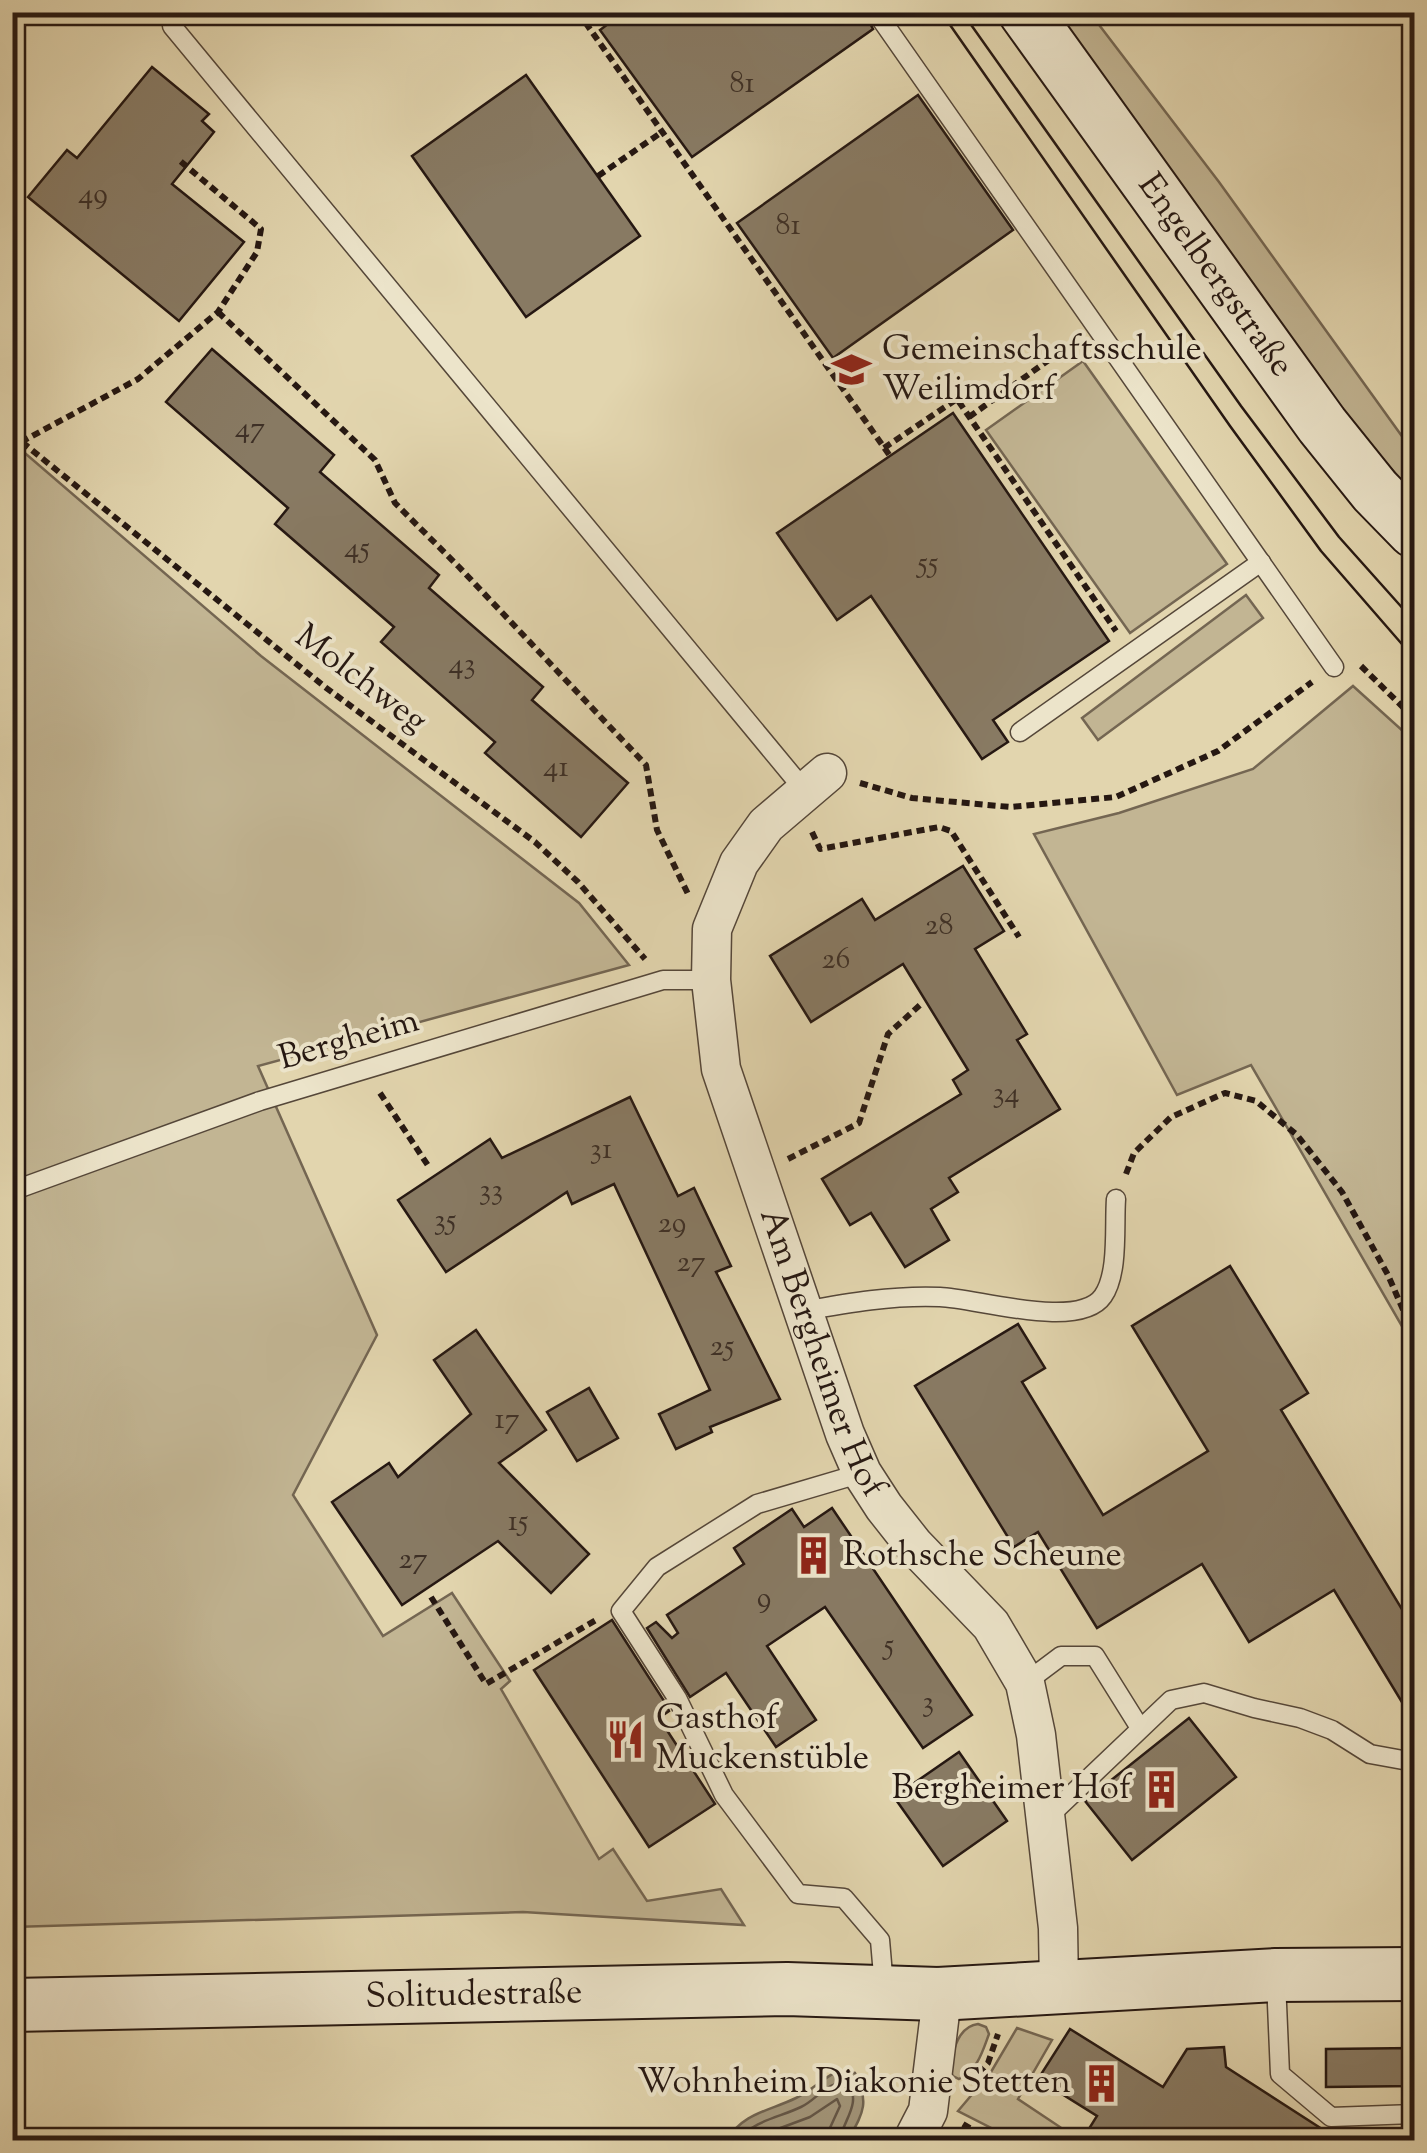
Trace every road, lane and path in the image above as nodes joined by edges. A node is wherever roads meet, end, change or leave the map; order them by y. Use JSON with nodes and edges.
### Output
{"nodes":[{"id":1,"x":578,"y":12,"type":"edge"},
{"id":2,"x":876,"y":12,"type":"edge"},
{"id":3,"x":1025,"y":12,"type":"edge"},
{"id":4,"x":172,"y":26,"type":"dead end"},
{"id":5,"x":662,"y":132,"type":"junction"},
{"id":6,"x":180,"y":160,"type":"dead end"},
{"id":7,"x":598,"y":176,"type":"dead end"},
{"id":8,"x":218,"y":312,"type":"junction"},
{"id":9,"x":1096,"y":326,"type":"junction"},
{"id":10,"x":969,"y":417,"type":"junction"},
{"id":11,"x":12,"y":434,"type":"edge"},
{"id":12,"x":21,"y":442,"type":"junction"},
{"id":13,"x":884,"y":448,"type":"junction"},
{"id":14,"x":890,"y":456,"type":"dead end"},
{"id":15,"x":1414,"y":530,"type":"edge"},
{"id":16,"x":1261,"y":562,"type":"junction"},
{"id":17,"x":1131,"y":652,"type":"junction"},
{"id":18,"x":1334,"y":667,"type":"junction"},
{"id":19,"x":1414,"y":718,"type":"edge"},
{"id":20,"x":1020,"y":732,"type":"dead end"},
{"id":21,"x":809,"y":788,"type":"junction"},
{"id":22,"x":712,"y":930,"type":"junction"},
{"id":23,"x":1019,"y":938,"type":"dead end"},
{"id":24,"x":663,"y":980,"type":"junction"},
{"id":25,"x":711,"y":980,"type":"junction"},
{"id":26,"x":920,"y":1004,"type":"dead end"},
{"id":27,"x":364,"y":1071,"type":"junction"},
{"id":28,"x":429,"y":1167,"type":"dead end"},
{"id":29,"x":756,"y":1176,"type":"junction"},
{"id":30,"x":12,"y":1191,"type":"edge"},
{"id":31,"x":1116,"y":1198,"type":"joint"},
{"id":32,"x":802,"y":1312,"type":"junction"},
{"id":33,"x":1414,"y":1358,"type":"edge"},
{"id":34,"x":862,"y":1473,"type":"junction"},
{"id":35,"x":431,"y":1597,"type":"dead end"},
{"id":36,"x":632,"y":1599,"type":"junction"},
{"id":37,"x":1025,"y":1683,"type":"junction"},
{"id":38,"x":1140,"y":1728,"type":"junction"},
{"id":39,"x":1414,"y":1762,"type":"edge"},
{"id":40,"x":1046,"y":1819,"type":"junction"},
{"id":41,"x":1414,"y":1974,"type":"edge"},
{"id":42,"x":1276,"y":1975,"type":"junction"},
{"id":43,"x":1058,"y":1986,"type":"junction"},
{"id":44,"x":885,"y":1993,"type":"junction"},
{"id":45,"x":938,"y":1994,"type":"junction"},
{"id":46,"x":12,"y":2005,"type":"edge"},
{"id":47,"x":1414,"y":2114,"type":"edge"},
{"id":48,"x":913,"y":2140,"type":"edge"}],
"edges":[{"from":1,"to":5,"type":"path"},
{"from":2,"to":9,"type":"lane"},
{"from":3,"to":15,"type":"street","name":"Engelbergstraße"},
{"from":4,"to":21,"type":"lane"},
{"from":5,"to":7,"type":"path"},
{"from":5,"to":13,"type":"path"},
{"from":6,"to":8,"type":"path"},
{"from":8,"to":12,"type":"path"},
{"from":8,"to":22,"type":"path"},
{"from":9,"to":10,"type":"path"},
{"from":9,"to":16,"type":"lane"},
{"from":10,"to":13,"type":"path"},
{"from":10,"to":17,"type":"path"},
{"from":11,"to":12,"type":"path","name":"Molchweg"},
{"from":12,"to":24,"type":"path","name":"Molchweg"},
{"from":13,"to":14,"type":"path"},
{"from":16,"to":17,"type":"lane"},
{"from":16,"to":18,"type":"lane"},
{"from":17,"to":20,"type":"lane"},
{"from":18,"to":19,"type":"path"},
{"from":18,"to":21,"type":"path"},
{"from":21,"to":22,"type":"street","name":"Am Bergheimer Hof"},
{"from":21,"to":23,"type":"path"},
{"from":22,"to":25,"type":"street","name":"Am Bergheimer Hof"},
{"from":24,"to":25,"type":"lane","name":"Bergheim"},
{"from":24,"to":27,"type":"lane","name":"Bergheim"},
{"from":25,"to":29,"type":"street","name":"Am Bergheimer Hof"},
{"from":26,"to":29,"type":"path"},
{"from":27,"to":28,"type":"path"},
{"from":27,"to":30,"type":"lane","name":"Bergheim"},
{"from":29,"to":32,"type":"street","name":"Am Bergheimer Hof"},
{"from":31,"to":32,"type":"lane"},
{"from":31,"to":33,"type":"path"},
{"from":32,"to":34,"type":"street","name":"Am Bergheimer Hof"},
{"from":34,"to":36,"type":"lane"},
{"from":34,"to":37,"type":"street","name":"Am Bergheimer Hof"},
{"from":35,"to":36,"type":"path"},
{"from":36,"to":44,"type":"lane"},
{"from":37,"to":38,"type":"lane"},
{"from":37,"to":40,"type":"street","name":"Am Bergheimer Hof"},
{"from":38,"to":39,"type":"lane"},
{"from":38,"to":40,"type":"lane"},
{"from":40,"to":43,"type":"street","name":"Am Bergheimer Hof"},
{"from":41,"to":42,"type":"street","name":"Solitudestraße"},
{"from":42,"to":43,"type":"street","name":"Solitudestraße"},
{"from":42,"to":47,"type":"lane"},
{"from":43,"to":45,"type":"street","name":"Solitudestraße"},
{"from":44,"to":45,"type":"street","name":"Solitudestraße"},
{"from":44,"to":46,"type":"street","name":"Solitudestraße"},
{"from":45,"to":48,"type":"street"}]}
